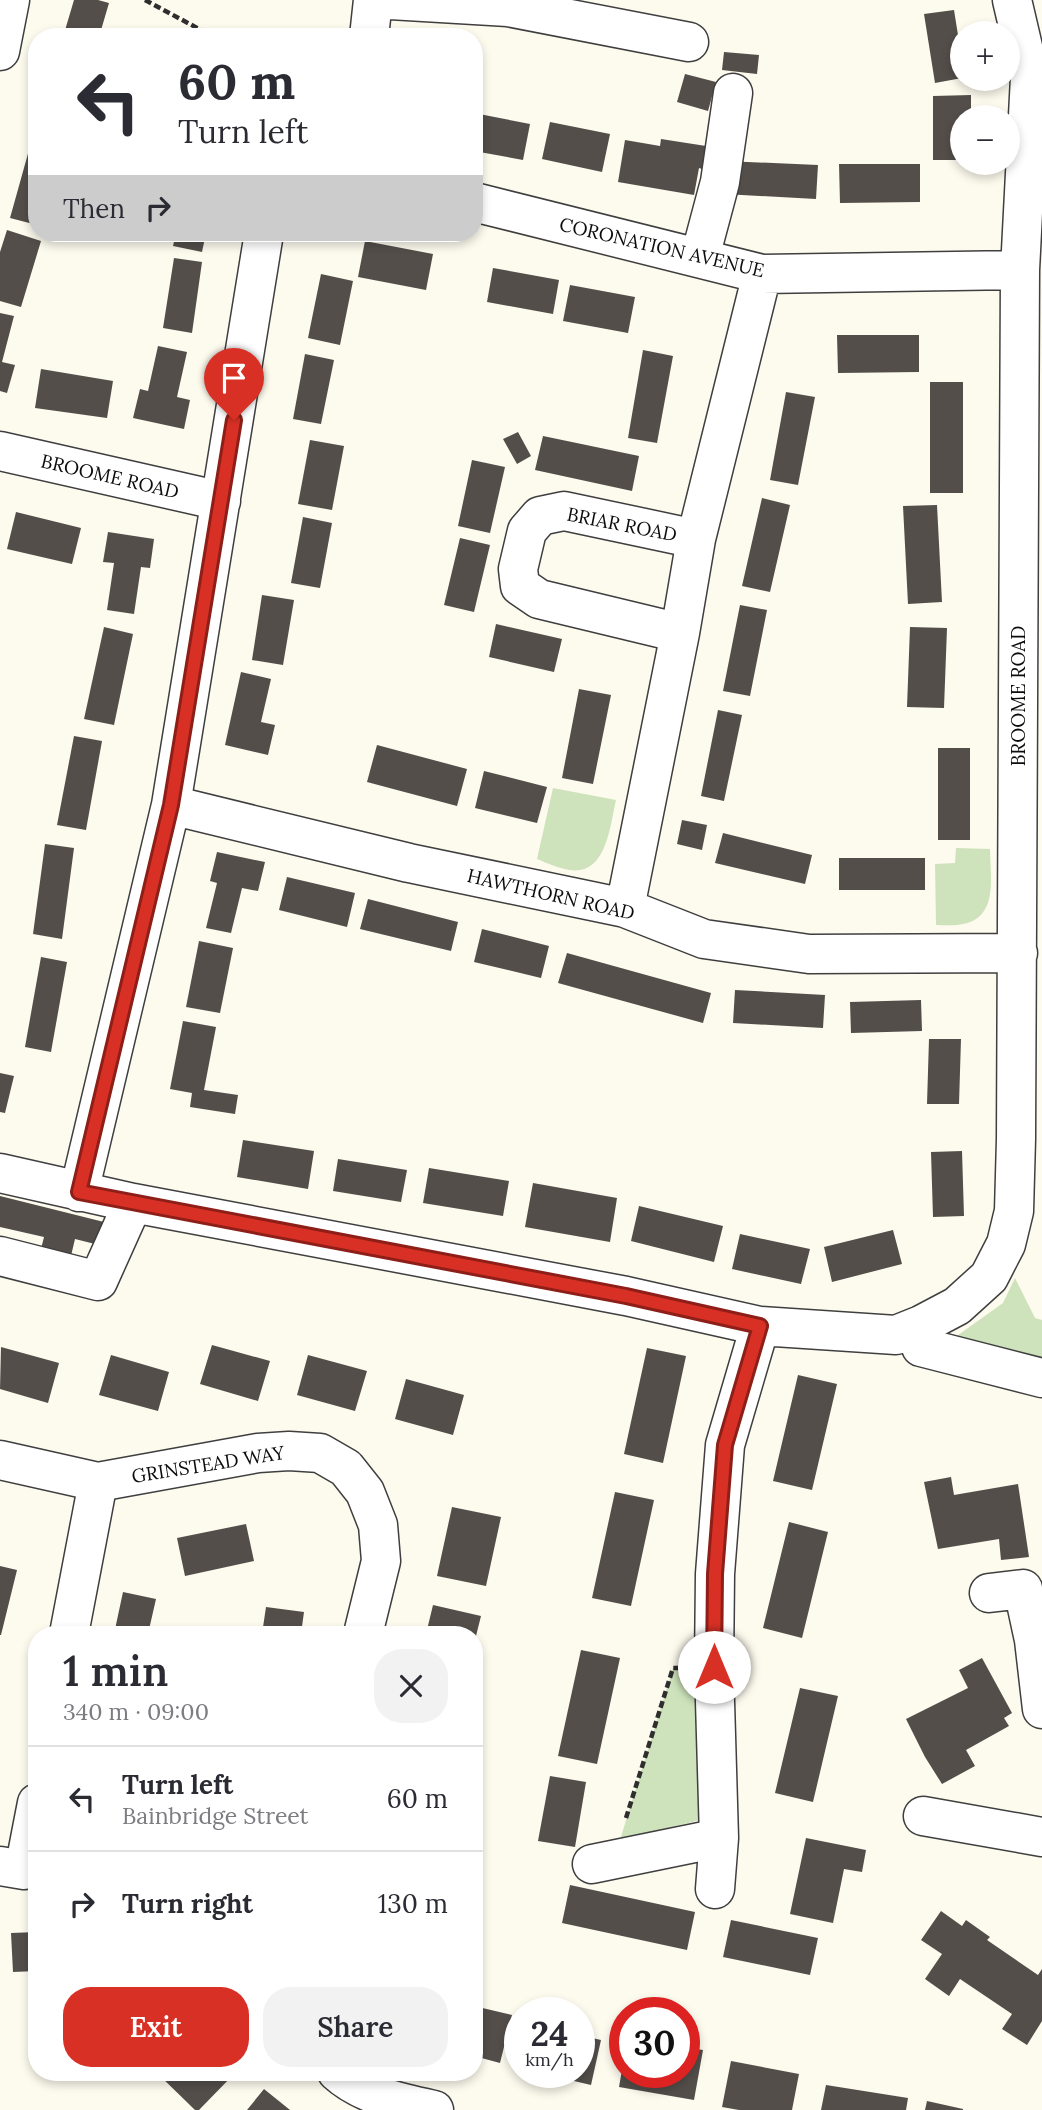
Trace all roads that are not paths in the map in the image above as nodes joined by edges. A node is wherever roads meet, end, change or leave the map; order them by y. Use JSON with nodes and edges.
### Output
{"nodes":[{"id":1,"x":10,"y":0,"type":"edge"},
{"id":2,"x":373,"y":0,"type":"edge"},
{"id":3,"x":390,"y":0,"type":"edge"},
{"id":4,"x":1012,"y":0,"type":"edge"},
{"id":5,"x":370,"y":28,"type":"edge"},
{"id":6,"x":689,"y":42,"type":"dead end"},
{"id":7,"x":0,"y":51,"type":"edge"},
{"id":8,"x":733,"y":93,"type":"dead end"},
{"id":9,"x":483,"y":204,"type":"edge"},
{"id":10,"x":263,"y":242,"type":"edge"},
{"id":11,"x":700,"y":257,"type":"junction"},
{"id":12,"x":1020,"y":270,"type":"junction"},
{"id":13,"x":762,"y":274,"type":"junction"},
{"id":14,"x":0,"y":451,"type":"edge"},
{"id":15,"x":221,"y":500,"type":"junction"},
{"id":16,"x":696,"y":539,"type":"junction"},
{"id":17,"x":680,"y":633,"type":"junction"},
{"id":18,"x":171,"y":805,"type":"junction"},
{"id":19,"x":625,"y":908,"type":"junction"},
{"id":20,"x":1018,"y":953,"type":"junction"},
{"id":21,"x":1029,"y":1139,"type":"edge"},
{"id":22,"x":0,"y":1174,"type":"edge"},
{"id":23,"x":79,"y":1192,"type":"junction"},
{"id":24,"x":133,"y":1203,"type":"junction"},
{"id":25,"x":0,"y":1256,"type":"edge"},
{"id":26,"x":760,"y":1326,"type":"junction"},
{"id":27,"x":908,"y":1341,"type":"junction"},
{"id":28,"x":1042,"y":1378,"type":"edge"},
{"id":29,"x":0,"y":1460,"type":"edge"},
{"id":30,"x":97,"y":1482,"type":"junction"},
{"id":31,"x":989,"y":1593,"type":"dead end"},
{"id":32,"x":70,"y":1626,"type":"edge"},
{"id":33,"x":365,"y":1626,"type":"edge"},
{"id":34,"x":1042,"y":1709,"type":"edge"},
{"id":35,"x":923,"y":1815,"type":"dead end"},
{"id":36,"x":1042,"y":1837,"type":"edge"},
{"id":37,"x":719,"y":1838,"type":"junction"},
{"id":38,"x":28,"y":1849,"type":"edge"},
{"id":39,"x":603,"y":1862,"type":"road end"},
{"id":40,"x":0,"y":1866,"type":"edge"},
{"id":41,"x":715,"y":1889,"type":"dead end"},
{"id":42,"x":347,"y":2081,"type":"edge"},
{"id":43,"x":434,"y":2110,"type":"edge"}],
"edges":[{"from":1,"to":7,"type":"street"},
{"from":2,"to":5,"type":"street"},
{"from":3,"to":6,"type":"street"},
{"from":4,"to":12,"type":"street","name":"BROOME ROAD"},
{"from":8,"to":11,"type":"street"},
{"from":9,"to":11,"type":"street","name":"CORONATION AVENUE"},
{"from":10,"to":15,"type":"street"},
{"from":11,"to":13,"type":"street","name":"CORONATION AVENUE"},
{"from":12,"to":13,"type":"street","name":"CORONATION AVENUE"},
{"from":12,"to":20,"type":"street","name":"BROOME ROAD"},
{"from":13,"to":16,"type":"street","name":"BRIAR ROAD"},
{"from":14,"to":15,"type":"street","name":"BROOME ROAD"},
{"from":15,"to":18,"type":"street"},
{"from":16,"to":17,"type":"street","name":"BRIAR ROAD"},
{"from":16,"to":17,"type":"street","name":"BRIAR ROAD"},
{"from":17,"to":19,"type":"street","name":"BRIAR ROAD"},
{"from":18,"to":19,"type":"street","name":"HAWTHORN ROAD"},
{"from":18,"to":23,"type":"street"},
{"from":19,"to":20,"type":"street","name":"HAWTHORN ROAD"},
{"from":20,"to":21,"type":"street","name":"BROOME ROAD"},
{"from":21,"to":27,"type":"street","name":"BROOME ROAD"},
{"from":22,"to":23,"type":"street"},
{"from":23,"to":24,"type":"street"},
{"from":24,"to":25,"type":"street"},
{"from":24,"to":26,"type":"street"},
{"from":26,"to":27,"type":"street"},
{"from":26,"to":37,"type":"street"},
{"from":27,"to":28,"type":"street"},
{"from":29,"to":30,"type":"street","name":"GRINSTEAD WAY"},
{"from":30,"to":32,"type":"street"},
{"from":30,"to":33,"type":"street","name":"GRINSTEAD WAY"},
{"from":31,"to":34,"type":"street"},
{"from":35,"to":36,"type":"street"},
{"from":37,"to":39,"type":"street"},
{"from":37,"to":41,"type":"street"},
{"from":38,"to":40,"type":"street"},
{"from":42,"to":43,"type":"street"}]}
